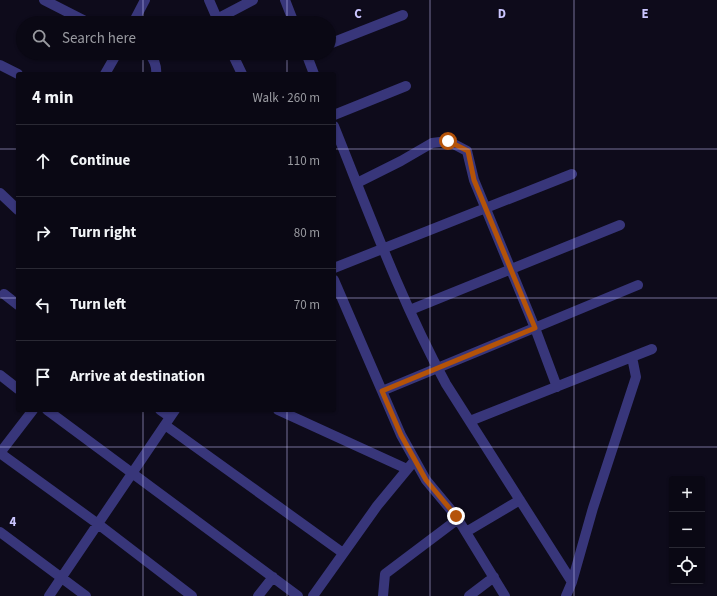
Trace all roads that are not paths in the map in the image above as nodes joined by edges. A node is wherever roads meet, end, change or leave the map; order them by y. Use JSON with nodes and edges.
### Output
{"nodes":[{"id":1,"x":44,"y":0,"type":"edge"},
{"id":2,"x":145,"y":0,"type":"edge"},
{"id":3,"x":209,"y":0,"type":"edge"},
{"id":4,"x":253,"y":0,"type":"edge"},
{"id":5,"x":285,"y":0,"type":"edge"},
{"id":6,"x":403,"y":15,"type":"dead end"},
{"id":7,"x":75,"y":16,"type":"edge"},
{"id":8,"x":137,"y":16,"type":"edge"},
{"id":9,"x":216,"y":16,"type":"edge"},
{"id":10,"x":226,"y":16,"type":"edge"},
{"id":11,"x":291,"y":16,"type":"edge"},
{"id":12,"x":336,"y":41,"type":"edge"},
{"id":13,"x":113,"y":60,"type":"edge"},
{"id":14,"x":153,"y":60,"type":"edge"},
{"id":15,"x":235,"y":60,"type":"edge"},
{"id":16,"x":309,"y":60,"type":"edge"},
{"id":17,"x":0,"y":65,"type":"edge"},
{"id":18,"x":107,"y":72,"type":"edge"},
{"id":19,"x":156,"y":72,"type":"edge"},
{"id":20,"x":241,"y":72,"type":"edge"},
{"id":21,"x":313,"y":72,"type":"edge"},
{"id":22,"x":16,"y":73,"type":"edge"},
{"id":23,"x":406,"y":86,"type":"dead end"},
{"id":24,"x":336,"y":114,"type":"edge"},
{"id":25,"x":336,"y":131,"type":"edge"},
{"id":26,"x":572,"y":174,"type":"dead end"},
{"id":27,"x":356,"y":183,"type":"junction"},
{"id":28,"x":0,"y":193,"type":"edge"},
{"id":29,"x":16,"y":208,"type":"edge"},
{"id":30,"x":485,"y":208,"type":"junction"},
{"id":31,"x":620,"y":225,"type":"dead end"},
{"id":32,"x":383,"y":249,"type":"junction"},
{"id":33,"x":336,"y":267,"type":"edge"},
{"id":34,"x":509,"y":268,"type":"junction"},
{"id":35,"x":336,"y":285,"type":"edge"},
{"id":36,"x":638,"y":285,"type":"dead end"},
{"id":37,"x":4,"y":294,"type":"dead end"},
{"id":38,"x":16,"y":303,"type":"edge"},
{"id":39,"x":410,"y":310,"type":"junction"},
{"id":40,"x":535,"y":328,"type":"junction"},
{"id":41,"x":652,"y":349,"type":"dead end"},
{"id":42,"x":632,"y":357,"type":"junction"},
{"id":43,"x":438,"y":368,"type":"junction"},
{"id":44,"x":0,"y":375,"type":"edge"},
{"id":45,"x":16,"y":387,"type":"edge"},
{"id":46,"x":557,"y":387,"type":"junction"},
{"id":47,"x":382,"y":391,"type":"junction"},
{"id":48,"x":31,"y":412,"type":"edge"},
{"id":49,"x":50,"y":412,"type":"edge"},
{"id":50,"x":282,"y":412,"type":"edge"},
{"id":51,"x":170,"y":417,"type":"edge"},
{"id":52,"x":470,"y":421,"type":"junction"},
{"id":53,"x":0,"y":453,"type":"edge"},
{"id":54,"x":415,"y":460,"type":"junction"},
{"id":55,"x":407,"y":469,"type":"junction"},
{"id":56,"x":132,"y":473,"type":"junction"},
{"id":57,"x":520,"y":500,"type":"junction"},
{"id":58,"x":458,"y":519,"type":"junction"},
{"id":59,"x":98,"y":524,"type":"junction"},
{"id":60,"x":0,"y":532,"type":"edge"},
{"id":61,"x":466,"y":532,"type":"junction"},
{"id":62,"x":343,"y":553,"type":"junction"},
{"id":63,"x":273,"y":577,"type":"junction"},
{"id":64,"x":494,"y":577,"type":"junction"},
{"id":65,"x":61,"y":578,"type":"junction"},
{"id":66,"x":572,"y":582,"type":"junction"},
{"id":67,"x":49,"y":596,"type":"edge"},
{"id":68,"x":86,"y":596,"type":"edge"},
{"id":69,"x":192,"y":596,"type":"edge"},
{"id":70,"x":258,"y":596,"type":"edge"},
{"id":71,"x":298,"y":596,"type":"edge"},
{"id":72,"x":313,"y":596,"type":"edge"},
{"id":73,"x":383,"y":596,"type":"edge"},
{"id":74,"x":469,"y":596,"type":"edge"},
{"id":75,"x":505,"y":596,"type":"edge"},
{"id":76,"x":566,"y":596,"type":"edge"}],
"edges":[{"from":1,"to":7,"type":"street"},
{"from":2,"to":8,"type":"street"},
{"from":3,"to":9,"type":"street"},
{"from":4,"to":10,"type":"street"},
{"from":5,"to":11,"type":"street"},
{"from":6,"to":12,"type":"street"},
{"from":13,"to":18,"type":"street"},
{"from":14,"to":19,"type":"street"},
{"from":15,"to":20,"type":"street"},
{"from":16,"to":21,"type":"street"},
{"from":17,"to":22,"type":"street"},
{"from":23,"to":24,"type":"street"},
{"from":25,"to":27,"type":"street"},
{"from":26,"to":30,"type":"street"},
{"from":27,"to":30,"type":"street"},
{"from":27,"to":32,"type":"street"},
{"from":28,"to":29,"type":"street"},
{"from":30,"to":32,"type":"street"},
{"from":30,"to":34,"type":"street"},
{"from":31,"to":34,"type":"street"},
{"from":32,"to":33,"type":"street"},
{"from":32,"to":39,"type":"street"},
{"from":34,"to":39,"type":"street"},
{"from":34,"to":40,"type":"street"},
{"from":35,"to":47,"type":"street"},
{"from":36,"to":40,"type":"street"},
{"from":37,"to":38,"type":"street"},
{"from":39,"to":43,"type":"street"},
{"from":40,"to":43,"type":"street"},
{"from":40,"to":46,"type":"street"},
{"from":41,"to":42,"type":"street"},
{"from":42,"to":46,"type":"street"},
{"from":42,"to":66,"type":"street"},
{"from":43,"to":47,"type":"street"},
{"from":43,"to":52,"type":"street"},
{"from":44,"to":45,"type":"street"},
{"from":46,"to":52,"type":"street"},
{"from":47,"to":54,"type":"street"},
{"from":48,"to":53,"type":"street"},
{"from":49,"to":56,"type":"street"},
{"from":50,"to":55,"type":"street"},
{"from":51,"to":56,"type":"street"},
{"from":51,"to":62,"type":"street"},
{"from":52,"to":57,"type":"street"},
{"from":53,"to":59,"type":"street"},
{"from":54,"to":55,"type":"street"},
{"from":54,"to":58,"type":"street"},
{"from":55,"to":62,"type":"street"},
{"from":56,"to":59,"type":"street"},
{"from":56,"to":63,"type":"street"},
{"from":57,"to":61,"type":"street"},
{"from":57,"to":66,"type":"street"},
{"from":58,"to":61,"type":"street"},
{"from":58,"to":73,"type":"street"},
{"from":59,"to":65,"type":"street"},
{"from":59,"to":69,"type":"street"},
{"from":60,"to":65,"type":"street"},
{"from":61,"to":64,"type":"street"},
{"from":62,"to":72,"type":"street"},
{"from":63,"to":70,"type":"street"},
{"from":63,"to":71,"type":"street"},
{"from":64,"to":74,"type":"street"},
{"from":64,"to":75,"type":"street"},
{"from":65,"to":67,"type":"street"},
{"from":65,"to":68,"type":"street"},
{"from":66,"to":76,"type":"street"}]}
